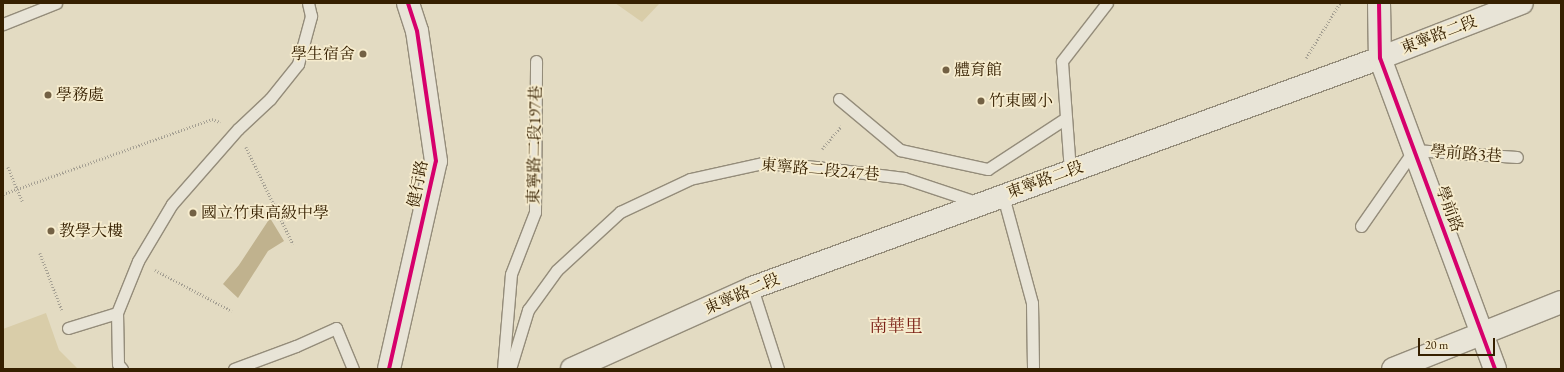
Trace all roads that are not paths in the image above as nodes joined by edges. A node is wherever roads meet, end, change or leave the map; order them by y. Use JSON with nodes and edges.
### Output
{"nodes":[{"id":1,"x":56,"y":3,"type":"edge"},
{"id":2,"x":308,"y":3,"type":"edge"},
{"id":3,"x":408,"y":3,"type":"edge"},
{"id":4,"x":1107,"y":3,"type":"edge"},
{"id":5,"x":1379,"y":3,"type":"edge"},
{"id":6,"x":1522,"y":3,"type":"edge"},
{"id":7,"x":3,"y":24,"type":"edge"},
{"id":8,"x":1380,"y":58,"type":"junction"},
{"id":9,"x":536,"y":61,"type":"dead end"},
{"id":10,"x":838,"y":99,"type":"dead end"},
{"id":11,"x":1066,"y":118,"type":"junction"},
{"id":12,"x":1414,"y":150,"type":"junction"},
{"id":13,"x":1517,"y":157,"type":"dead end"},
{"id":14,"x":1070,"y":171,"type":"junction"},
{"id":15,"x":1003,"y":196,"type":"junction"},
{"id":16,"x":982,"y":203,"type":"junction"},
{"id":17,"x":1361,"y":226,"type":"dead end"},
{"id":18,"x":752,"y":288,"type":"junction"},
{"id":19,"x":1561,"y":302,"type":"edge"},
{"id":20,"x":117,"y":313,"type":"junction"},
{"id":21,"x":68,"y":328,"type":"road end"},
{"id":22,"x":1482,"y":333,"type":"junction"},
{"id":23,"x":122,"y":369,"type":"edge"},
{"id":24,"x":234,"y":369,"type":"edge"},
{"id":25,"x":353,"y":369,"type":"edge"},
{"id":26,"x":389,"y":369,"type":"edge"},
{"id":27,"x":503,"y":369,"type":"edge"},
{"id":28,"x":510,"y":369,"type":"edge"},
{"id":29,"x":572,"y":369,"type":"edge"},
{"id":30,"x":778,"y":369,"type":"edge"},
{"id":31,"x":1033,"y":369,"type":"edge"},
{"id":32,"x":1393,"y":369,"type":"edge"},
{"id":33,"x":1495,"y":369,"type":"edge"}],
"edges":[{"from":1,"to":7,"type":"lane"},
{"from":2,"to":20,"type":"lane"},
{"from":3,"to":26,"type":"main road","name":"健行路"},
{"from":4,"to":11,"type":"lane"},
{"from":5,"to":8,"type":"main road","name":"學前路"},
{"from":6,"to":8,"type":"main road","name":"東寧路二段"},
{"from":8,"to":12,"type":"main road","name":"學前路"},
{"from":8,"to":14,"type":"main road","name":"東寧路二段"},
{"from":9,"to":27,"type":"lane","name":"東寧路二段197巷"},
{"from":10,"to":11,"type":"lane"},
{"from":11,"to":14,"type":"lane"},
{"from":12,"to":13,"type":"lane","name":"學前路3巷"},
{"from":12,"to":17,"type":"lane"},
{"from":12,"to":22,"type":"main road","name":"學前路"},
{"from":14,"to":15,"type":"main road","name":"東寧路二段"},
{"from":15,"to":16,"type":"main road","name":"東寧路二段"},
{"from":15,"to":31,"type":"lane"},
{"from":16,"to":18,"type":"main road","name":"東寧路二段"},
{"from":16,"to":28,"type":"lane","name":"東寧路二段247巷"},
{"from":18,"to":29,"type":"main road","name":"東寧路二段"},
{"from":18,"to":30,"type":"lane"},
{"from":19,"to":22,"type":"main road"},
{"from":20,"to":21,"type":"lane"},
{"from":20,"to":23,"type":"lane"},
{"from":22,"to":32,"type":"main road"},
{"from":22,"to":33,"type":"main road","name":"學前路"},
{"from":24,"to":25,"type":"lane"}]}
